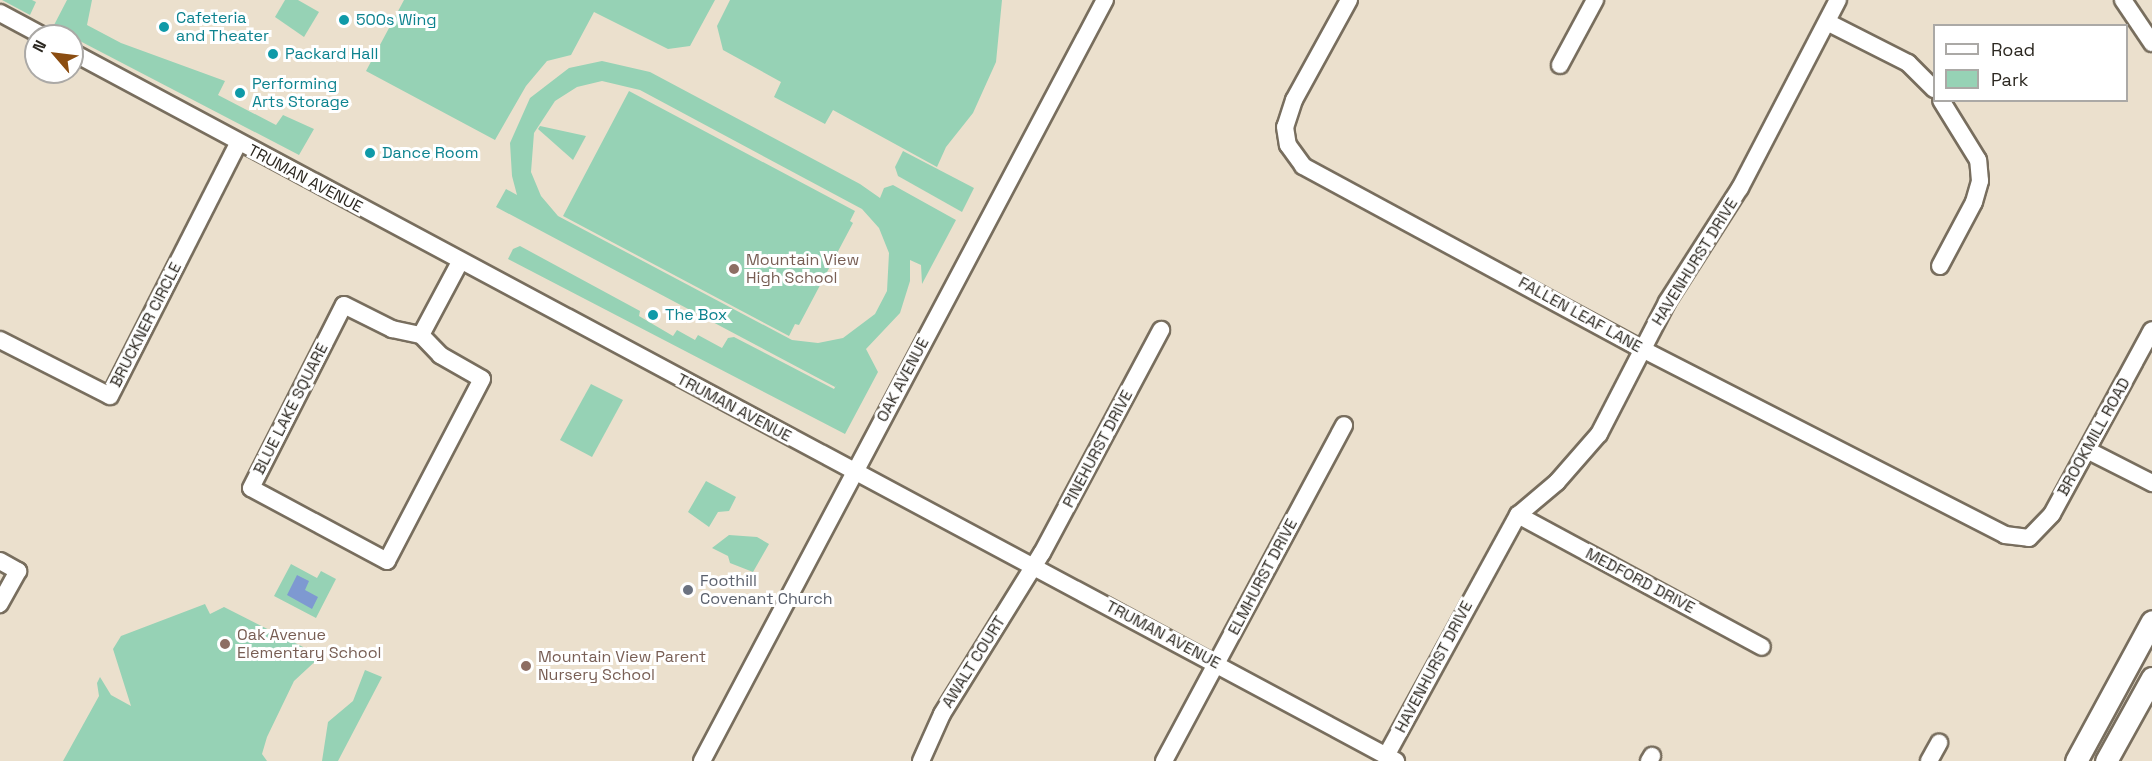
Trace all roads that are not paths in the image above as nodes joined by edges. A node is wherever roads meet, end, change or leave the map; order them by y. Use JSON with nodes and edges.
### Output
{"nodes":[{"id":1,"x":1105,"y":0,"type":"edge"},
{"id":2,"x":1350,"y":0,"type":"edge"},
{"id":3,"x":1595,"y":0,"type":"edge"},
{"id":4,"x":1838,"y":0,"type":"edge"},
{"id":5,"x":2123,"y":0,"type":"edge"},
{"id":6,"x":0,"y":13,"type":"edge"},
{"id":7,"x":1827,"y":22,"type":"junction"},
{"id":8,"x":24,"y":26,"type":"edge"},
{"id":9,"x":2152,"y":43,"type":"edge"},
{"id":10,"x":84,"y":59,"type":"edge"},
{"id":11,"x":1560,"y":65,"type":"dead end"},
{"id":12,"x":1933,"y":87,"type":"edge"},
{"id":13,"x":1942,"y":102,"type":"edge"},
{"id":14,"x":238,"y":144,"type":"junction"},
{"id":15,"x":460,"y":262,"type":"junction"},
{"id":16,"x":1940,"y":266,"type":"dead end"},
{"id":17,"x":1161,"y":330,"type":"dead end"},
{"id":18,"x":2152,"y":330,"type":"edge"},
{"id":19,"x":421,"y":335,"type":"junction"},
{"id":20,"x":0,"y":340,"type":"edge"},
{"id":21,"x":1642,"y":349,"type":"junction"},
{"id":22,"x":1344,"y":425,"type":"dead end"},
{"id":23,"x":2088,"y":451,"type":"junction"},
{"id":24,"x":855,"y":472,"type":"junction"},
{"id":25,"x":2152,"y":483,"type":"edge"},
{"id":26,"x":1518,"y":515,"type":"junction"},
{"id":27,"x":2029,"y":538,"type":"joint"},
{"id":28,"x":0,"y":561,"type":"edge"},
{"id":29,"x":1034,"y":567,"type":"junction"},
{"id":30,"x":0,"y":604,"type":"edge"},
{"id":31,"x":2152,"y":621,"type":"edge"},
{"id":32,"x":1762,"y":647,"type":"dead end"},
{"id":33,"x":1217,"y":664,"type":"junction"},
{"id":34,"x":2152,"y":678,"type":"edge"},
{"id":35,"x":1939,"y":744,"type":"dead end"},
{"id":36,"x":1391,"y":758,"type":"edge"},
{"id":37,"x":702,"y":761,"type":"edge"},
{"id":38,"x":921,"y":761,"type":"edge"},
{"id":39,"x":1164,"y":761,"type":"edge"},
{"id":40,"x":1929,"y":761,"type":"edge"},
{"id":41,"x":2076,"y":761,"type":"edge"},
{"id":42,"x":2106,"y":761,"type":"edge"}],
"edges":[{"from":1,"to":24,"type":"street","name":"OAK AVENUE"},
{"from":2,"to":21,"type":"street","name":"FALLEN LEAF LANE"},
{"from":3,"to":11,"type":"street"},
{"from":4,"to":7,"type":"street","name":"HAVENHURST DRIVE"},
{"from":5,"to":9,"type":"street"},
{"from":6,"to":8,"type":"street"},
{"from":7,"to":12,"type":"street"},
{"from":7,"to":21,"type":"street","name":"HAVENHURST DRIVE"},
{"from":10,"to":14,"type":"street","name":"TRUMAN AVENUE"},
{"from":13,"to":16,"type":"street"},
{"from":14,"to":15,"type":"street","name":"TRUMAN AVENUE"},
{"from":14,"to":20,"type":"street","name":"BRUCKNER CIRCLE"},
{"from":15,"to":19,"type":"street"},
{"from":15,"to":24,"type":"street","name":"TRUMAN AVENUE"},
{"from":17,"to":29,"type":"street","name":"PINEHURST DRIVE"},
{"from":18,"to":23,"type":"street","name":"BROOKMILL ROAD"},
{"from":19,"to":19,"type":"street","name":"BLUE LAKE SQUARE"},
{"from":21,"to":26,"type":"street","name":"HAVENHURST DRIVE"},
{"from":21,"to":27,"type":"street","name":"FALLEN LEAF LANE"},
{"from":22,"to":33,"type":"street","name":"ELMHURST DRIVE"},
{"from":23,"to":25,"type":"street"},
{"from":23,"to":27,"type":"street","name":"BROOKMILL ROAD"},
{"from":24,"to":29,"type":"street","name":"TRUMAN AVENUE"},
{"from":24,"to":37,"type":"street","name":"OAK AVENUE"},
{"from":26,"to":32,"type":"street","name":"MEDFORD DRIVE"},
{"from":26,"to":36,"type":"street","name":"HAVENHURST DRIVE"},
{"from":28,"to":30,"type":"street"},
{"from":29,"to":33,"type":"street","name":"TRUMAN AVENUE"},
{"from":29,"to":38,"type":"street","name":"AWALT COURT"},
{"from":31,"to":41,"type":"main road"},
{"from":33,"to":36,"type":"street","name":"TRUMAN AVENUE"},
{"from":33,"to":39,"type":"street","name":"ELMHURST DRIVE"},
{"from":34,"to":42,"type":"main road"},
{"from":35,"to":40,"type":"street"}]}
